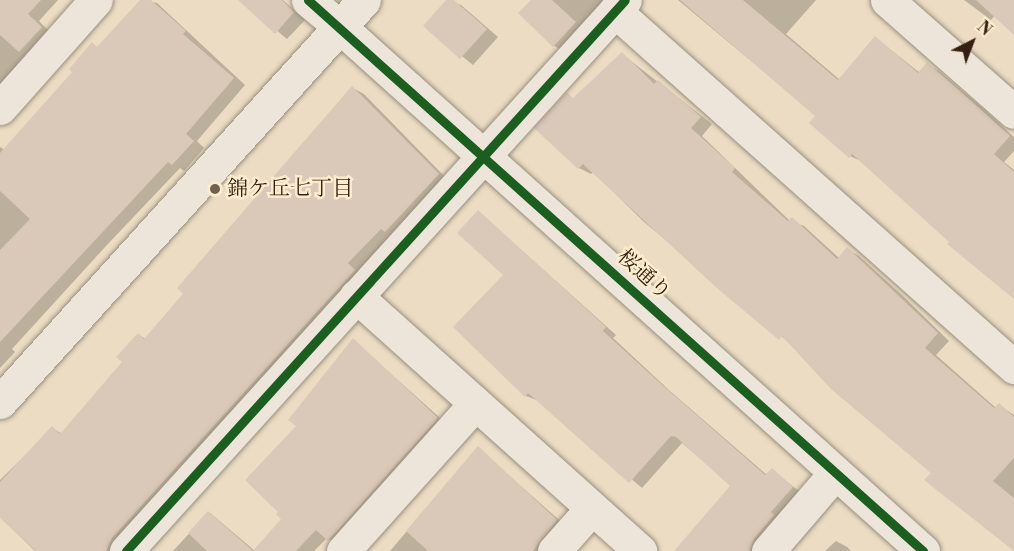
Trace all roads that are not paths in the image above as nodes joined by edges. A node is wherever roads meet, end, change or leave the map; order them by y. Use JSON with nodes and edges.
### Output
{"nodes":[{"id":1,"x":96,"y":0,"type":"edge"},
{"id":2,"x":308,"y":0,"type":"edge"},
{"id":3,"x":364,"y":0,"type":"edge"},
{"id":4,"x":887,"y":0,"type":"edge"},
{"id":5,"x":620,"y":6,"type":"edge"},
{"id":6,"x":340,"y":27,"type":"junction"},
{"id":7,"x":0,"y":108,"type":"edge"},
{"id":8,"x":1014,"y":112,"type":"edge"},
{"id":9,"x":482,"y":154,"type":"junction"},
{"id":10,"x":356,"y":296,"type":"junction"},
{"id":11,"x":1014,"y":368,"type":"edge"},
{"id":12,"x":0,"y":402,"type":"edge"},
{"id":13,"x":476,"y":404,"type":"junction"},
{"id":14,"x":835,"y":473,"type":"junction"},
{"id":15,"x":592,"y":508,"type":"junction"},
{"id":16,"x":126,"y":551,"type":"edge"},
{"id":17,"x":343,"y":551,"type":"edge"},
{"id":18,"x":554,"y":551,"type":"edge"},
{"id":19,"x":640,"y":551,"type":"edge"},
{"id":20,"x":768,"y":551,"type":"edge"},
{"id":21,"x":923,"y":551,"type":"edge"}],
"edges":[{"from":1,"to":7,"type":"street"},
{"from":2,"to":6,"type":"street","name":"桜通り"},
{"from":3,"to":6,"type":"street"},
{"from":4,"to":8,"type":"street"},
{"from":5,"to":9,"type":"street"},
{"from":5,"to":11,"type":"street"},
{"from":6,"to":9,"type":"street","name":"桜通り"},
{"from":6,"to":12,"type":"street"},
{"from":9,"to":10,"type":"street"},
{"from":9,"to":14,"type":"street","name":"桜通り"},
{"from":10,"to":13,"type":"street"},
{"from":10,"to":16,"type":"street"},
{"from":13,"to":15,"type":"street"},
{"from":13,"to":17,"type":"street"},
{"from":14,"to":20,"type":"street"},
{"from":14,"to":21,"type":"street","name":"桜通り"},
{"from":15,"to":18,"type":"street"},
{"from":15,"to":19,"type":"street"}]}
